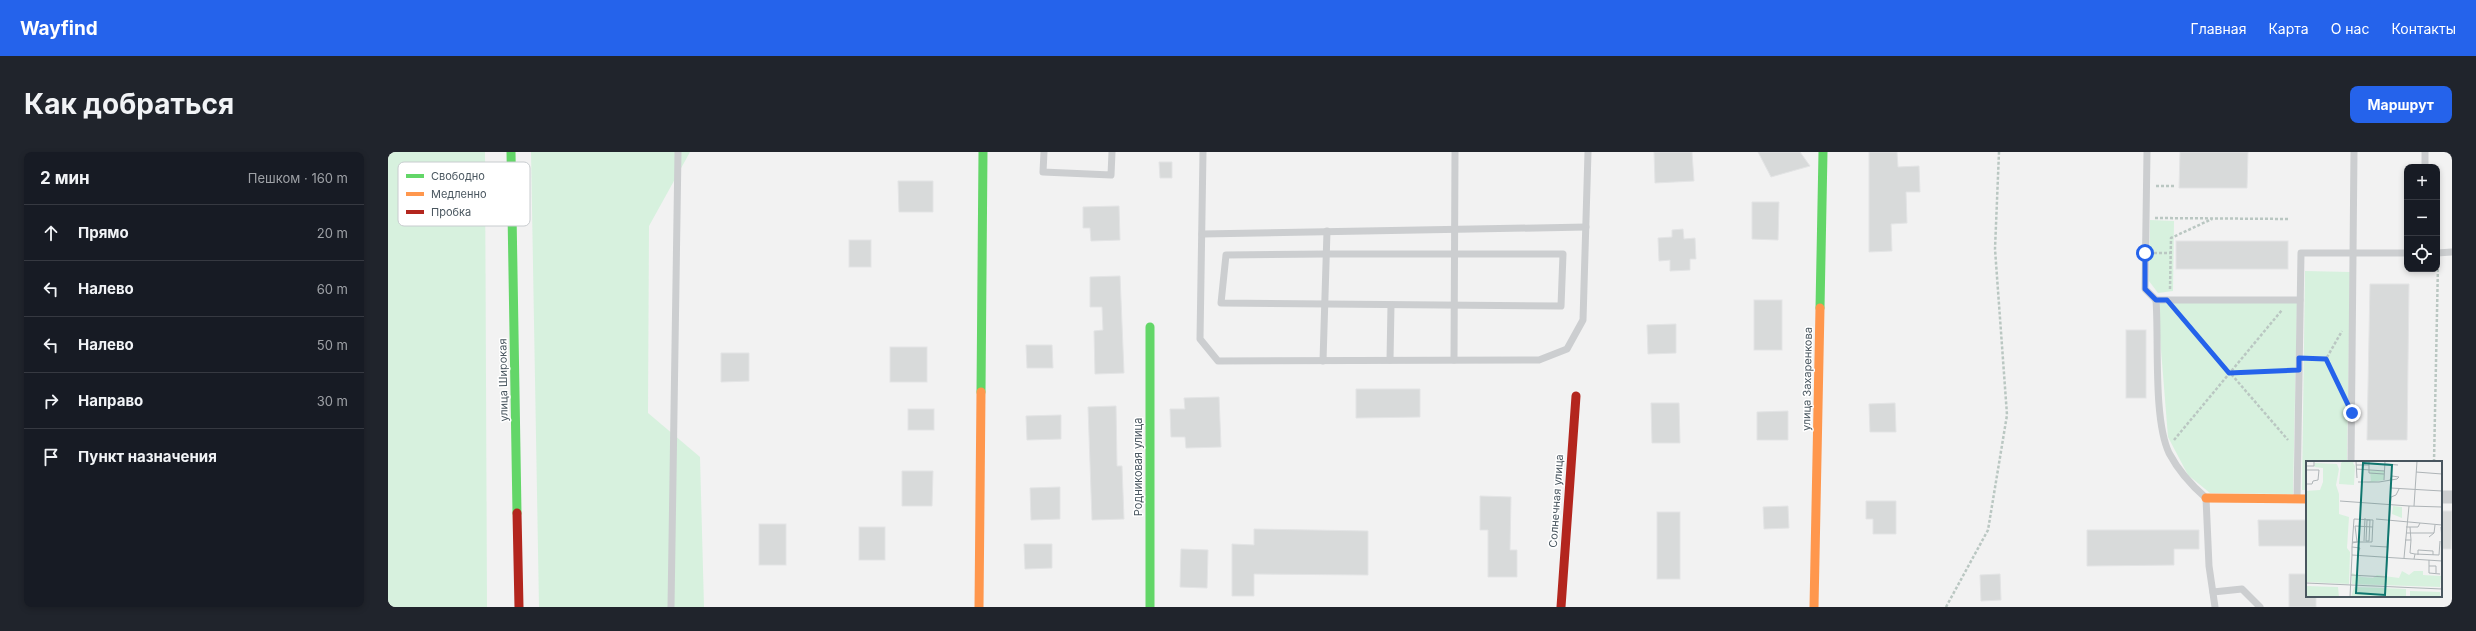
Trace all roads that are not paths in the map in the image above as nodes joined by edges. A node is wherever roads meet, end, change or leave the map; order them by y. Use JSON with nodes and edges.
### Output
{"nodes":[{"id":1,"x":511,"y":152,"type":"edge"},
{"id":2,"x":678,"y":152,"type":"edge"},
{"id":3,"x":983,"y":152,"type":"edge"},
{"id":4,"x":1044,"y":152,"type":"edge"},
{"id":5,"x":1112,"y":152,"type":"edge"},
{"id":6,"x":1203,"y":152,"type":"edge"},
{"id":7,"x":1455,"y":152,"type":"edge"},
{"id":8,"x":1588,"y":152,"type":"edge"},
{"id":9,"x":1823,"y":152,"type":"edge"},
{"id":10,"x":2147,"y":152,"type":"edge"},
{"id":11,"x":2354,"y":152,"type":"edge"},
{"id":12,"x":2425,"y":152,"type":"edge"},
{"id":13,"x":511,"y":162,"type":"edge"},
{"id":14,"x":2425,"y":164,"type":"edge"},
{"id":15,"x":512,"y":226,"type":"edge"},
{"id":16,"x":1586,"y":226,"type":"junction"},
{"id":17,"x":1455,"y":229,"type":"junction"},
{"id":18,"x":1327,"y":231,"type":"junction"},
{"id":19,"x":1202,"y":234,"type":"junction"},
{"id":20,"x":2452,"y":252,"type":"edge"},
{"id":21,"x":2354,"y":253,"type":"junction"},
{"id":22,"x":2404,"y":253,"type":"edge"},
{"id":23,"x":2440,"y":253,"type":"edge"},
{"id":24,"x":1326,"y":254,"type":"junction"},
{"id":25,"x":1455,"y":254,"type":"junction"},
{"id":26,"x":2156,"y":300,"type":"junction"},
{"id":27,"x":2300,"y":300,"type":"junction"},
{"id":28,"x":1325,"y":304,"type":"junction"},
{"id":29,"x":1391,"y":305,"type":"junction"},
{"id":30,"x":1455,"y":306,"type":"junction"},
{"id":31,"x":1150,"y":327,"type":"dead end"},
{"id":32,"x":1390,"y":360,"type":"junction"},
{"id":33,"x":1454,"y":360,"type":"junction"},
{"id":34,"x":1323,"y":361,"type":"junction"},
{"id":35,"x":1576,"y":396,"type":"dead end"},
{"id":36,"x":2351,"y":461,"type":"edge"},
{"id":37,"x":2452,"y":496,"type":"edge"},
{"id":38,"x":2442,"y":497,"type":"edge"},
{"id":39,"x":2206,"y":498,"type":"junction"},
{"id":40,"x":2297,"y":499,"type":"junction"},
{"id":41,"x":2306,"y":499,"type":"edge"},
{"id":42,"x":2213,"y":592,"type":"junction"},
{"id":43,"x":519,"y":607,"type":"edge"},
{"id":44,"x":671,"y":607,"type":"edge"},
{"id":45,"x":979,"y":607,"type":"edge"},
{"id":46,"x":1150,"y":607,"type":"edge"},
{"id":47,"x":1561,"y":607,"type":"edge"},
{"id":48,"x":1814,"y":607,"type":"edge"},
{"id":49,"x":2215,"y":607,"type":"edge"},
{"id":50,"x":2260,"y":607,"type":"edge"}],
"edges":[{"from":1,"to":13,"type":"street","name":"улица Широкая"},
{"from":2,"to":44,"type":"lane"},
{"from":3,"to":45,"type":"street"},
{"from":4,"to":5,"type":"lane"},
{"from":6,"to":19,"type":"lane"},
{"from":7,"to":17,"type":"lane"},
{"from":8,"to":16,"type":"lane"},
{"from":9,"to":48,"type":"street","name":"улица Захаренкова"},
{"from":10,"to":26,"type":"lane"},
{"from":11,"to":21,"type":"lane"},
{"from":12,"to":14,"type":"lane"},
{"from":15,"to":43,"type":"street","name":"улица Широкая"},
{"from":16,"to":17,"type":"lane"},
{"from":16,"to":33,"type":"lane"},
{"from":17,"to":18,"type":"lane"},
{"from":17,"to":25,"type":"lane"},
{"from":18,"to":19,"type":"lane"},
{"from":18,"to":24,"type":"lane"},
{"from":19,"to":34,"type":"lane"},
{"from":20,"to":23,"type":"lane"},
{"from":21,"to":22,"type":"lane"},
{"from":21,"to":27,"type":"lane"},
{"from":21,"to":36,"type":"lane"},
{"from":24,"to":25,"type":"lane"},
{"from":24,"to":28,"type":"lane"},
{"from":24,"to":28,"type":"lane"},
{"from":25,"to":30,"type":"lane"},
{"from":25,"to":30,"type":"lane"},
{"from":26,"to":27,"type":"lane"},
{"from":26,"to":39,"type":"lane"},
{"from":27,"to":40,"type":"lane"},
{"from":28,"to":29,"type":"lane"},
{"from":28,"to":34,"type":"lane"},
{"from":29,"to":30,"type":"lane"},
{"from":29,"to":32,"type":"lane"},
{"from":30,"to":33,"type":"lane"},
{"from":31,"to":46,"type":"street","name":"Родниковая улица"},
{"from":32,"to":33,"type":"lane"},
{"from":32,"to":34,"type":"lane"},
{"from":35,"to":47,"type":"street","name":"Солнечная улица"},
{"from":37,"to":38,"type":"street"},
{"from":39,"to":40,"type":"street"},
{"from":39,"to":42,"type":"lane"},
{"from":40,"to":41,"type":"street"},
{"from":42,"to":49,"type":"lane"},
{"from":42,"to":50,"type":"lane"}]}
